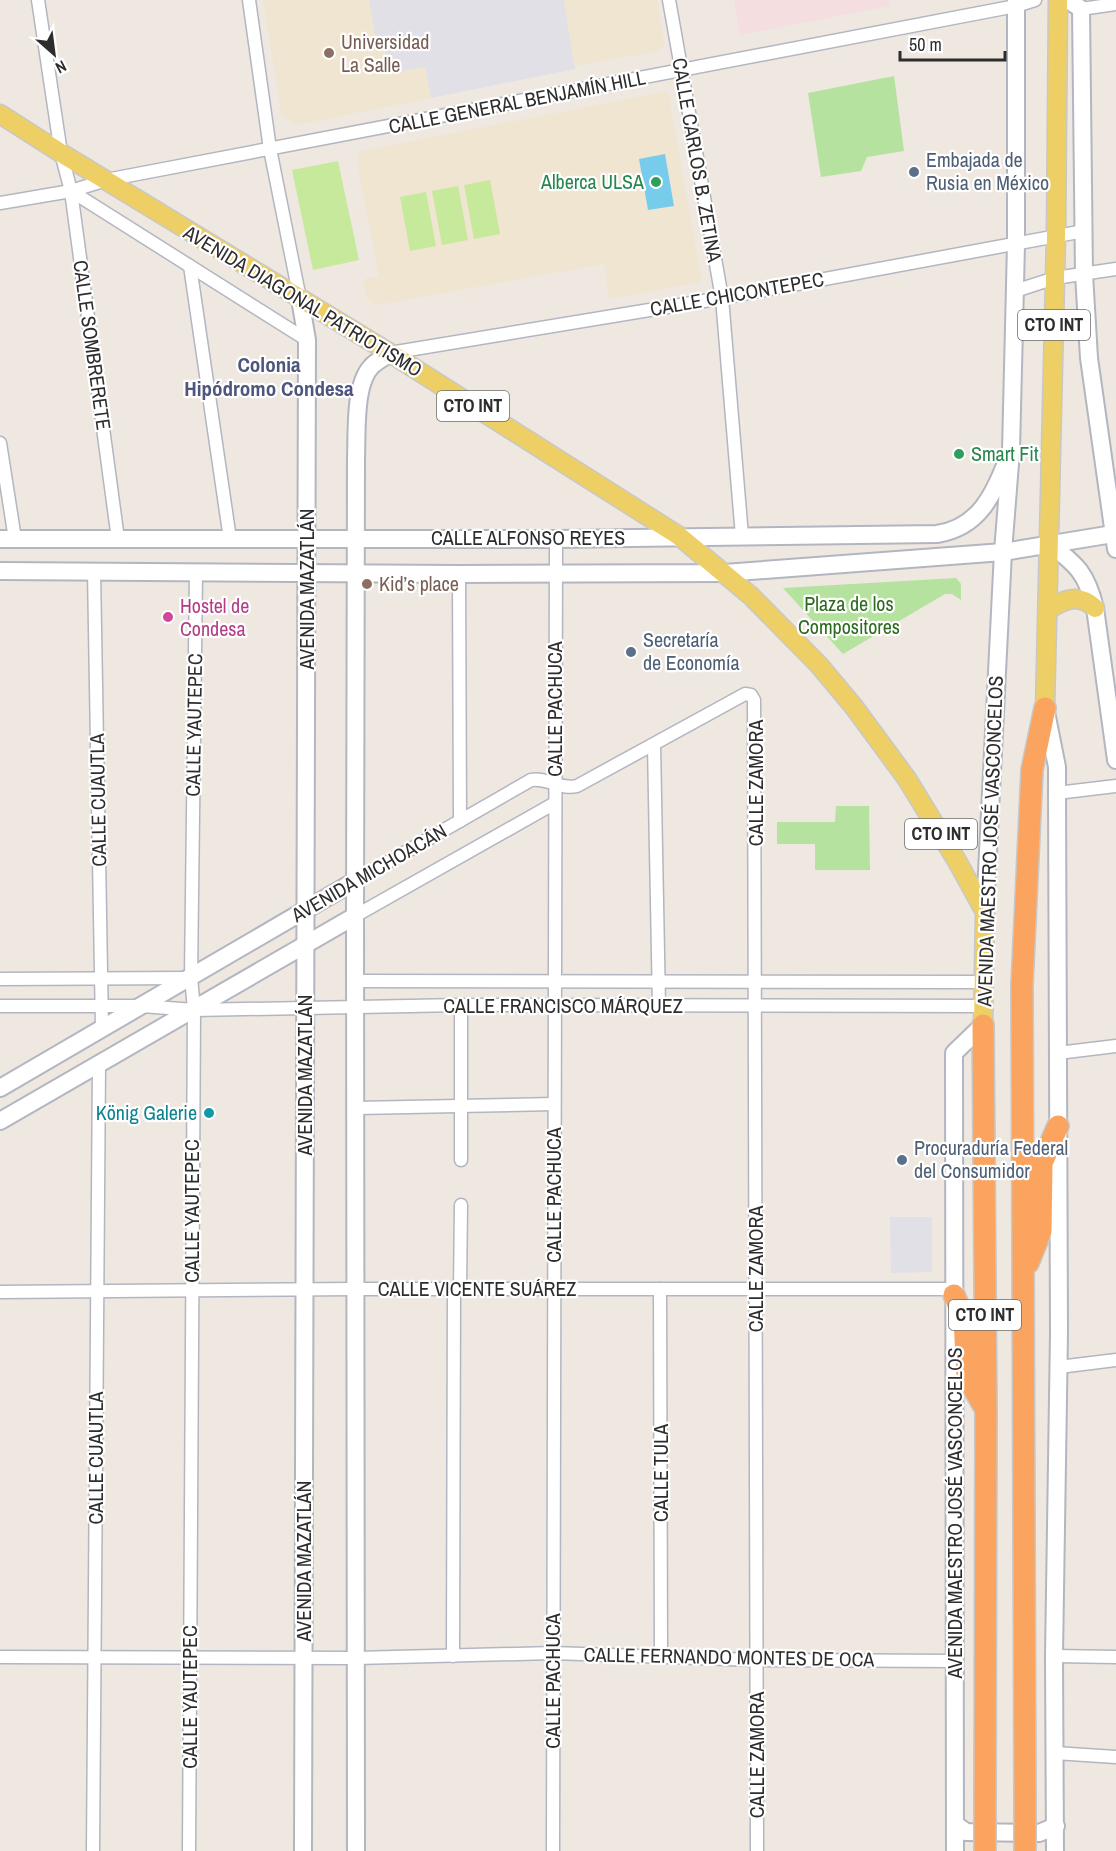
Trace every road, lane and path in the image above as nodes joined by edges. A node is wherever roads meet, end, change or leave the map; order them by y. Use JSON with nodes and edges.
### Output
{"nodes":[{"id":1,"x":38,"y":0,"type":"edge"},
{"id":2,"x":249,"y":0,"type":"edge"},
{"id":3,"x":669,"y":0,"type":"edge"},
{"id":4,"x":1035,"y":0,"type":"edge"},
{"id":5,"x":1058,"y":0,"type":"edge"},
{"id":6,"x":1016,"y":3,"type":"edge"},
{"id":7,"x":1075,"y":4,"type":"edge"},
{"id":8,"x":1116,"y":4,"type":"edge"},
{"id":9,"x":681,"y":70,"type":"junction"},
{"id":10,"x":0,"y":114,"type":"edge"},
{"id":11,"x":270,"y":149,"type":"junction"},
{"id":12,"x":61,"y":153,"type":"junction"},
{"id":13,"x":106,"y":180,"type":"junction"},
{"id":14,"x":72,"y":191,"type":"junction"},
{"id":15,"x":0,"y":202,"type":"edge"},
{"id":16,"x":1084,"y":231,"type":"junction"},
{"id":17,"x":1056,"y":236,"type":"junction"},
{"id":18,"x":1016,"y":244,"type":"junction"},
{"id":19,"x":190,"y":266,"type":"junction"},
{"id":20,"x":1116,"y":269,"type":"edge"},
{"id":21,"x":1084,"y":274,"type":"junction"},
{"id":22,"x":1054,"y":278,"type":"junction"},
{"id":23,"x":1015,"y":291,"type":"junction"},
{"id":24,"x":722,"y":298,"type":"junction"},
{"id":25,"x":300,"y":299,"type":"junction"},
{"id":26,"x":308,"y":340,"type":"junction"},
{"id":27,"x":390,"y":353,"type":"junction"},
{"id":28,"x":0,"y":443,"type":"edge"},
{"id":29,"x":1011,"y":451,"type":"junction"},
{"id":30,"x":679,"y":536,"type":"junction"},
{"id":31,"x":742,"y":536,"type":"junction"},
{"id":32,"x":8,"y":539,"type":"edge"},
{"id":33,"x":118,"y":539,"type":"junction"},
{"id":34,"x":230,"y":539,"type":"junction"},
{"id":35,"x":307,"y":539,"type":"junction"},
{"id":36,"x":355,"y":539,"type":"junction"},
{"id":37,"x":556,"y":539,"type":"junction"},
{"id":38,"x":1115,"y":539,"type":"edge"},
{"id":39,"x":1050,"y":544,"type":"junction"},
{"id":40,"x":1003,"y":552,"type":"junction"},
{"id":41,"x":0,"y":571,"type":"edge"},
{"id":42,"x":94,"y":572,"type":"junction"},
{"id":43,"x":196,"y":572,"type":"junction"},
{"id":44,"x":307,"y":572,"type":"junction"},
{"id":45,"x":355,"y":572,"type":"junction"},
{"id":46,"x":555,"y":573,"type":"junction"},
{"id":47,"x":724,"y":573,"type":"junction"},
{"id":48,"x":459,"y":574,"type":"junction"},
{"id":49,"x":1095,"y":608,"type":"junction"},
{"id":50,"x":1048,"y":610,"type":"junction"},
{"id":51,"x":745,"y":694,"type":"joint"},
{"id":52,"x":1045,"y":708,"type":"junction"},
{"id":53,"x":654,"y":745,"type":"junction"},
{"id":54,"x":1116,"y":760,"type":"edge"},
{"id":55,"x":555,"y":784,"type":"junction"},
{"id":56,"x":1116,"y":786,"type":"edge"},
{"id":57,"x":1057,"y":793,"type":"junction"},
{"id":58,"x":555,"y":803,"type":"junction"},
{"id":59,"x":460,"y":821,"type":"junction"},
{"id":60,"x":355,"y":881,"type":"junction"},
{"id":61,"x":305,"y":910,"type":"junction"},
{"id":62,"x":985,"y":912,"type":"junction"},
{"id":63,"x":355,"y":916,"type":"junction"},
{"id":64,"x":306,"y":945,"type":"junction"},
{"id":65,"x":191,"y":977,"type":"junction"},
{"id":66,"x":0,"y":979,"type":"edge"},
{"id":67,"x":102,"y":980,"type":"junction"},
{"id":68,"x":356,"y":981,"type":"junction"},
{"id":69,"x":555,"y":981,"type":"junction"},
{"id":70,"x":658,"y":981,"type":"junction"},
{"id":71,"x":756,"y":981,"type":"junction"},
{"id":72,"x":984,"y":982,"type":"junction"},
{"id":73,"x":461,"y":1005,"type":"junction"},
{"id":74,"x":555,"y":1005,"type":"junction"},
{"id":75,"x":0,"y":1006,"type":"edge"},
{"id":76,"x":103,"y":1006,"type":"junction"},
{"id":77,"x":142,"y":1006,"type":"junction"},
{"id":78,"x":659,"y":1006,"type":"junction"},
{"id":79,"x":756,"y":1006,"type":"junction"},
{"id":80,"x":305,"y":1007,"type":"junction"},
{"id":81,"x":356,"y":1007,"type":"junction"},
{"id":82,"x":194,"y":1010,"type":"junction"},
{"id":83,"x":983,"y":1016,"type":"junction"},
{"id":84,"x":102,"y":1029,"type":"junction"},
{"id":85,"x":1116,"y":1046,"type":"edge"},
{"id":86,"x":1058,"y":1053,"type":"junction"},
{"id":87,"x":99,"y":1064,"type":"junction"},
{"id":88,"x":0,"y":1088,"type":"edge"},
{"id":89,"x":554,"y":1104,"type":"junction"},
{"id":90,"x":461,"y":1106,"type":"junction"},
{"id":91,"x":356,"y":1108,"type":"junction"},
{"id":92,"x":0,"y":1120,"type":"edge"},
{"id":93,"x":1058,"y":1126,"type":"junction"},
{"id":94,"x":462,"y":1160,"type":"dead end"},
{"id":95,"x":461,"y":1205,"type":"dead end"},
{"id":96,"x":1024,"y":1275,"type":"junction"},
{"id":97,"x":304,"y":1289,"type":"junction"},
{"id":98,"x":356,"y":1289,"type":"junction"},
{"id":99,"x":457,"y":1289,"type":"junction"},
{"id":100,"x":660,"y":1289,"type":"junction"},
{"id":101,"x":756,"y":1289,"type":"junction"},
{"id":102,"x":192,"y":1290,"type":"junction"},
{"id":103,"x":554,"y":1290,"type":"junction"},
{"id":104,"x":97,"y":1291,"type":"junction"},
{"id":105,"x":0,"y":1292,"type":"edge"},
{"id":106,"x":954,"y":1292,"type":"junction"},
{"id":107,"x":1116,"y":1360,"type":"edge"},
{"id":108,"x":1059,"y":1367,"type":"junction"},
{"id":109,"x":986,"y":1409,"type":"junction"},
{"id":110,"x":553,"y":1653,"type":"junction"},
{"id":111,"x":453,"y":1656,"type":"junction"},
{"id":112,"x":1054,"y":1656,"type":"junction"},
{"id":113,"x":0,"y":1657,"type":"edge"},
{"id":114,"x":94,"y":1657,"type":"junction"},
{"id":115,"x":661,"y":1657,"type":"junction"},
{"id":116,"x":1116,"y":1657,"type":"edge"},
{"id":117,"x":190,"y":1658,"type":"junction"},
{"id":118,"x":303,"y":1658,"type":"junction"},
{"id":119,"x":356,"y":1658,"type":"junction"},
{"id":120,"x":756,"y":1660,"type":"junction"},
{"id":121,"x":955,"y":1660,"type":"junction"},
{"id":122,"x":1055,"y":1753,"type":"junction"},
{"id":123,"x":1116,"y":1757,"type":"edge"},
{"id":124,"x":955,"y":1824,"type":"junction"},
{"id":125,"x":1056,"y":1826,"type":"junction"},
{"id":126,"x":93,"y":1851,"type":"edge"},
{"id":127,"x":189,"y":1851,"type":"edge"},
{"id":128,"x":303,"y":1851,"type":"edge"},
{"id":129,"x":356,"y":1851,"type":"edge"},
{"id":130,"x":553,"y":1851,"type":"edge"},
{"id":131,"x":757,"y":1851,"type":"edge"},
{"id":132,"x":955,"y":1851,"type":"edge"},
{"id":133,"x":985,"y":1851,"type":"edge"},
{"id":134,"x":1025,"y":1851,"type":"edge"},
{"id":135,"x":1055,"y":1851,"type":"edge"}],
"edges":[{"from":1,"to":12,"type":"street","name":"CALLE SOMBRERETE"},
{"from":2,"to":11,"type":"street"},
{"from":3,"to":9,"type":"street","name":"CALLE CARLOS B. ZETINA"},
{"from":4,"to":6,"type":"street","name":"CALLE GENERAL BENJAMÍN HILL"},
{"from":5,"to":17,"type":"main road","number":"CTO INT"},
{"from":6,"to":9,"type":"street","name":"CALLE GENERAL BENJAMÍN HILL"},
{"from":6,"to":18,"type":"main road","name":"AVENIDA MAESTRO JOSÉ VASCONCELOS","number":"CTO INT"},
{"from":7,"to":8,"type":"street"},
{"from":7,"to":16,"type":"main road","number":"CTO INT"},
{"from":9,"to":11,"type":"street","name":"CALLE GENERAL BENJAMÍN HILL"},
{"from":9,"to":24,"type":"street","name":"CALLE CARLOS B. ZETINA"},
{"from":10,"to":12,"type":"main road","name":"AVENIDA DIAGONAL PATRIOTISMO","number":"CTO INT"},
{"from":11,"to":13,"type":"street","name":"CALLE GENERAL BENJAMÍN HILL"},
{"from":11,"to":25,"type":"street"},
{"from":12,"to":13,"type":"main road","name":"AVENIDA DIAGONAL PATRIOTISMO","number":"CTO INT"},
{"from":12,"to":14,"type":"street","name":"CALLE SOMBRERETE"},
{"from":13,"to":14,"type":"street","name":"CALLE GENERAL BENJAMÍN HILL"},
{"from":13,"to":25,"type":"main road","name":"AVENIDA DIAGONAL PATRIOTISMO","number":"CTO INT"},
{"from":14,"to":15,"type":"street","name":"CALLE GENERAL BENJAMÍN HILL"},
{"from":14,"to":19,"type":"street"},
{"from":14,"to":33,"type":"street","name":"CALLE SOMBRERETE"},
{"from":16,"to":17,"type":"street","name":"CALLE CHICONTEPEC"},
{"from":16,"to":21,"type":"main road","number":"CTO INT"},
{"from":17,"to":18,"type":"street","name":"CALLE CHICONTEPEC"},
{"from":17,"to":22,"type":"main road","number":"CTO INT"},
{"from":18,"to":23,"type":"main road","name":"AVENIDA MAESTRO JOSÉ VASCONCELOS","number":"CTO INT"},
{"from":18,"to":24,"type":"street","name":"CALLE CHICONTEPEC"},
{"from":19,"to":26,"type":"street"},
{"from":19,"to":34,"type":"street"},
{"from":20,"to":21,"type":"street"},
{"from":21,"to":22,"type":"street"},
{"from":21,"to":38,"type":"main road","number":"CTO INT"},
{"from":22,"to":23,"type":"street"},
{"from":22,"to":39,"type":"main road","number":"CTO INT"},
{"from":23,"to":29,"type":"main road","name":"AVENIDA MAESTRO JOSÉ VASCONCELOS","number":"CTO INT"},
{"from":24,"to":27,"type":"street","name":"CALLE CHICONTEPEC"},
{"from":24,"to":31,"type":"street","name":"CALLE CARLOS B. ZETINA"},
{"from":25,"to":26,"type":"main road","name":"AVENIDA MAZATLÁN"},
{"from":25,"to":27,"type":"main road","name":"AVENIDA DIAGONAL PATRIOTISMO","number":"CTO INT"},
{"from":26,"to":35,"type":"main road","name":"AVENIDA MAZATLÁN"},
{"from":27,"to":30,"type":"main road","name":"AVENIDA DIAGONAL PATRIOTISMO","number":"CTO INT"},
{"from":27,"to":36,"type":"main road"},
{"from":28,"to":32,"type":"street"},
{"from":29,"to":31,"type":"main road","name":"CALLE ALFONSO REYES"},
{"from":29,"to":40,"type":"main road","name":"AVENIDA MAESTRO JOSÉ VASCONCELOS","number":"CTO INT"},
{"from":30,"to":31,"type":"main road","name":"CALLE ALFONSO REYES"},
{"from":30,"to":37,"type":"main road","name":"CALLE ALFONSO REYES"},
{"from":30,"to":47,"type":"main road","name":"AVENIDA DIAGONAL PATRIOTISMO","number":"CTO INT"},
{"from":32,"to":33,"type":"main road","name":"CALLE ALFONSO REYES"},
{"from":33,"to":34,"type":"main road","name":"CALLE ALFONSO REYES"},
{"from":34,"to":35,"type":"main road","name":"CALLE ALFONSO REYES"},
{"from":35,"to":36,"type":"main road","name":"CALLE ALFONSO REYES"},
{"from":35,"to":44,"type":"main road","name":"AVENIDA MAZATLÁN"},
{"from":36,"to":37,"type":"main road","name":"CALLE ALFONSO REYES"},
{"from":36,"to":45,"type":"main road"},
{"from":37,"to":46,"type":"street","name":"CALLE PACHUCA"},
{"from":38,"to":39,"type":"main road","name":"CALLE ALFONSO REYES"},
{"from":39,"to":40,"type":"main road","name":"CALLE ALFONSO REYES"},
{"from":39,"to":49,"type":"main road"},
{"from":39,"to":50,"type":"main road","number":"CTO INT"},
{"from":40,"to":47,"type":"main road","name":"CALLE ALFONSO REYES"},
{"from":40,"to":62,"type":"main road","name":"AVENIDA MAESTRO JOSÉ VASCONCELOS","number":"CTO INT"},
{"from":41,"to":42,"type":"main road","name":"CALLE ALFONSO REYES"},
{"from":42,"to":43,"type":"main road","name":"CALLE ALFONSO REYES"},
{"from":42,"to":67,"type":"street","name":"CALLE CUAUTLA"},
{"from":43,"to":44,"type":"main road","name":"CALLE ALFONSO REYES"},
{"from":43,"to":65,"type":"street","name":"CALLE YAUTEPEC"},
{"from":44,"to":45,"type":"main road","name":"CALLE ALFONSO REYES"},
{"from":44,"to":61,"type":"main road","name":"AVENIDA MAZATLÁN"},
{"from":45,"to":48,"type":"main road","name":"CALLE ALFONSO REYES"},
{"from":45,"to":60,"type":"main road"},
{"from":46,"to":47,"type":"main road","name":"CALLE ALFONSO REYES"},
{"from":46,"to":48,"type":"main road","name":"CALLE ALFONSO REYES"},
{"from":46,"to":55,"type":"street","name":"CALLE PACHUCA"},
{"from":47,"to":62,"type":"main road","name":"AVENIDA DIAGONAL PATRIOTISMO","number":"CTO INT"},
{"from":48,"to":59,"type":"street"},
{"from":49,"to":50,"type":"main road"},
{"from":49,"to":54,"type":"main road"},
{"from":50,"to":52,"type":"main road","number":"CTO INT"},
{"from":51,"to":53,"type":"street","name":"AVENIDA MICHOACÁN"},
{"from":51,"to":71,"type":"street","name":"CALLE ZAMORA"},
{"from":52,"to":57,"type":"main road","number":"CTO INT"},
{"from":52,"to":96,"type":"highway","number":"CTO INT"},
{"from":53,"to":55,"type":"street","name":"AVENIDA MICHOACÁN"},
{"from":53,"to":70,"type":"street"},
{"from":55,"to":58,"type":"street","name":"CALLE PACHUCA"},
{"from":55,"to":59,"type":"street","name":"AVENIDA MICHOACÁN"},
{"from":56,"to":57,"type":"street"},
{"from":57,"to":86,"type":"main road","number":"CTO INT"},
{"from":58,"to":63,"type":"street","name":"AVENIDA MICHOACÁN"},
{"from":58,"to":69,"type":"street","name":"CALLE PACHUCA"},
{"from":59,"to":60,"type":"street","name":"AVENIDA MICHOACÁN"},
{"from":60,"to":61,"type":"main road","name":"AVENIDA MICHOACÁN"},
{"from":60,"to":63,"type":"main road"},
{"from":61,"to":64,"type":"main road","name":"AVENIDA MAZATLÁN"},
{"from":61,"to":65,"type":"main road","name":"AVENIDA MICHOACÁN"},
{"from":62,"to":72,"type":"main road","name":"AVENIDA MAESTRO JOSÉ VASCONCELOS","number":"CTO INT"},
{"from":63,"to":64,"type":"main road","name":"AVENIDA MICHOACÁN"},
{"from":63,"to":68,"type":"main road"},
{"from":64,"to":80,"type":"main road","name":"AVENIDA MAZATLÁN"},
{"from":64,"to":82,"type":"main road","name":"AVENIDA MICHOACÁN"},
{"from":65,"to":67,"type":"street"},
{"from":65,"to":77,"type":"main road","name":"AVENIDA MICHOACÁN"},
{"from":65,"to":82,"type":"street","name":"CALLE YAUTEPEC"},
{"from":66,"to":67,"type":"street"},
{"from":67,"to":76,"type":"street","name":"CALLE CUAUTLA"},
{"from":68,"to":69,"type":"street","name":"CALLE FRANCISCO MÁRQUEZ"},
{"from":68,"to":81,"type":"main road"},
{"from":69,"to":70,"type":"street","name":"CALLE FRANCISCO MÁRQUEZ"},
{"from":69,"to":74,"type":"street","name":"CALLE PACHUCA"},
{"from":70,"to":71,"type":"street","name":"CALLE FRANCISCO MÁRQUEZ"},
{"from":70,"to":78,"type":"street"},
{"from":71,"to":72,"type":"street","name":"CALLE FRANCISCO MÁRQUEZ"},
{"from":71,"to":79,"type":"street","name":"CALLE ZAMORA"},
{"from":72,"to":83,"type":"main road","name":"AVENIDA MAESTRO JOSÉ VASCONCELOS","number":"CTO INT"},
{"from":73,"to":74,"type":"street","name":"CALLE FRANCISCO MÁRQUEZ"},
{"from":73,"to":81,"type":"street","name":"CALLE FRANCISCO MÁRQUEZ"},
{"from":73,"to":90,"type":"street"},
{"from":74,"to":78,"type":"street","name":"CALLE FRANCISCO MÁRQUEZ"},
{"from":74,"to":89,"type":"street","name":"CALLE PACHUCA"},
{"from":75,"to":76,"type":"street","name":"CALLE FRANCISCO MÁRQUEZ"},
{"from":76,"to":77,"type":"street","name":"CALLE FRANCISCO MÁRQUEZ"},
{"from":76,"to":84,"type":"street","name":"CALLE CUAUTLA"},
{"from":77,"to":82,"type":"street","name":"CALLE FRANCISCO MÁRQUEZ"},
{"from":77,"to":84,"type":"main road","name":"AVENIDA MICHOACÁN"},
{"from":78,"to":79,"type":"street","name":"CALLE FRANCISCO MÁRQUEZ"},
{"from":79,"to":83,"type":"street","name":"CALLE FRANCISCO MÁRQUEZ"},
{"from":79,"to":101,"type":"street","name":"CALLE ZAMORA"},
{"from":80,"to":81,"type":"street","name":"CALLE FRANCISCO MÁRQUEZ"},
{"from":80,"to":82,"type":"street","name":"CALLE FRANCISCO MÁRQUEZ"},
{"from":80,"to":97,"type":"main road","name":"AVENIDA MAZATLÁN"},
{"from":81,"to":91,"type":"main road"},
{"from":82,"to":87,"type":"main road","name":"AVENIDA MICHOACÁN"},
{"from":82,"to":102,"type":"street","name":"CALLE YAUTEPEC"},
{"from":83,"to":106,"type":"main road","name":"AVENIDA MAESTRO JOSÉ VASCONCELOS","number":"CTO INT"},
{"from":83,"to":109,"type":"highway","number":"CTO INT"},
{"from":84,"to":88,"type":"main road","name":"AVENIDA MICHOACÁN"},
{"from":85,"to":86,"type":"street"},
{"from":86,"to":93,"type":"main road","number":"CTO INT"},
{"from":87,"to":92,"type":"main road","name":"AVENIDA MICHOACÁN"},
{"from":87,"to":104,"type":"street","name":"CALLE CUAUTLA"},
{"from":89,"to":90,"type":"street"},
{"from":89,"to":103,"type":"street","name":"CALLE PACHUCA"},
{"from":90,"to":91,"type":"street"},
{"from":90,"to":94,"type":"street"},
{"from":91,"to":98,"type":"main road"},
{"from":93,"to":96,"type":"highway"},
{"from":93,"to":108,"type":"main road","number":"CTO INT"},
{"from":95,"to":99,"type":"street"},
{"from":96,"to":134,"type":"highway","number":"CTO INT","bridge":true},
{"from":97,"to":98,"type":"street","name":"CALLE VICENTE SUÁREZ"},
{"from":97,"to":102,"type":"street","name":"CALLE VICENTE SUÁREZ"},
{"from":97,"to":118,"type":"main road","name":"AVENIDA MAZATLÁN"},
{"from":98,"to":99,"type":"street","name":"CALLE VICENTE SUÁREZ"},
{"from":98,"to":119,"type":"main road"},
{"from":99,"to":103,"type":"street","name":"CALLE VICENTE SUÁREZ"},
{"from":99,"to":111,"type":"street"},
{"from":100,"to":101,"type":"street","name":"CALLE VICENTE SUÁREZ"},
{"from":100,"to":103,"type":"street","name":"CALLE VICENTE SUÁREZ"},
{"from":100,"to":115,"type":"street","name":"CALLE TULA"},
{"from":101,"to":106,"type":"street","name":"CALLE VICENTE SUÁREZ"},
{"from":101,"to":120,"type":"street","name":"CALLE ZAMORA"},
{"from":102,"to":104,"type":"street","name":"CALLE VICENTE SUÁREZ"},
{"from":102,"to":117,"type":"street","name":"CALLE YAUTEPEC"},
{"from":103,"to":110,"type":"street","name":"CALLE PACHUCA"},
{"from":104,"to":105,"type":"street","name":"CALLE VICENTE SUÁREZ"},
{"from":104,"to":114,"type":"street","name":"CALLE CUAUTLA"},
{"from":106,"to":109,"type":"highway"},
{"from":106,"to":121,"type":"main road","name":"AVENIDA MAESTRO JOSÉ VASCONCELOS","number":"CTO INT"},
{"from":107,"to":108,"type":"street"},
{"from":108,"to":112,"type":"main road","number":"CTO INT"},
{"from":109,"to":133,"type":"highway","number":"CTO INT","bridge":true},
{"from":110,"to":111,"type":"street","name":"CALLE FERNANDO MONTES DE OCA"},
{"from":110,"to":115,"type":"street","name":"CALLE FERNANDO MONTES DE OCA"},
{"from":110,"to":130,"type":"street","name":"CALLE PACHUCA"},
{"from":111,"to":119,"type":"street","name":"CALLE FERNANDO MONTES DE OCA"},
{"from":112,"to":116,"type":"street"},
{"from":112,"to":122,"type":"main road","number":"CTO INT"},
{"from":113,"to":114,"type":"street","name":"CALLE FERNANDO MONTES DE OCA"},
{"from":114,"to":117,"type":"street","name":"CALLE FERNANDO MONTES DE OCA"},
{"from":114,"to":126,"type":"street","name":"CALLE CUAUTLA"},
{"from":115,"to":120,"type":"street","name":"CALLE FERNANDO MONTES DE OCA"},
{"from":117,"to":118,"type":"street","name":"CALLE FERNANDO MONTES DE OCA"},
{"from":117,"to":127,"type":"street","name":"CALLE YAUTEPEC"},
{"from":118,"to":119,"type":"street","name":"CALLE FERNANDO MONTES DE OCA"},
{"from":118,"to":128,"type":"main road","name":"AVENIDA MAZATLÁN"},
{"from":119,"to":129,"type":"main road"},
{"from":120,"to":121,"type":"street","name":"CALLE FERNANDO MONTES DE OCA"},
{"from":120,"to":131,"type":"street","name":"CALLE ZAMORA"},
{"from":121,"to":124,"type":"main road","name":"AVENIDA MAESTRO JOSÉ VASCONCELOS","number":"CTO INT"},
{"from":122,"to":123,"type":"street"},
{"from":122,"to":125,"type":"main road","number":"CTO INT"},
{"from":124,"to":125,"type":"main road"},
{"from":124,"to":132,"type":"main road","name":"AVENIDA MAESTRO JOSÉ VASCONCELOS","number":"CTO INT"},
{"from":125,"to":135,"type":"main road","number":"CTO INT"}]}
